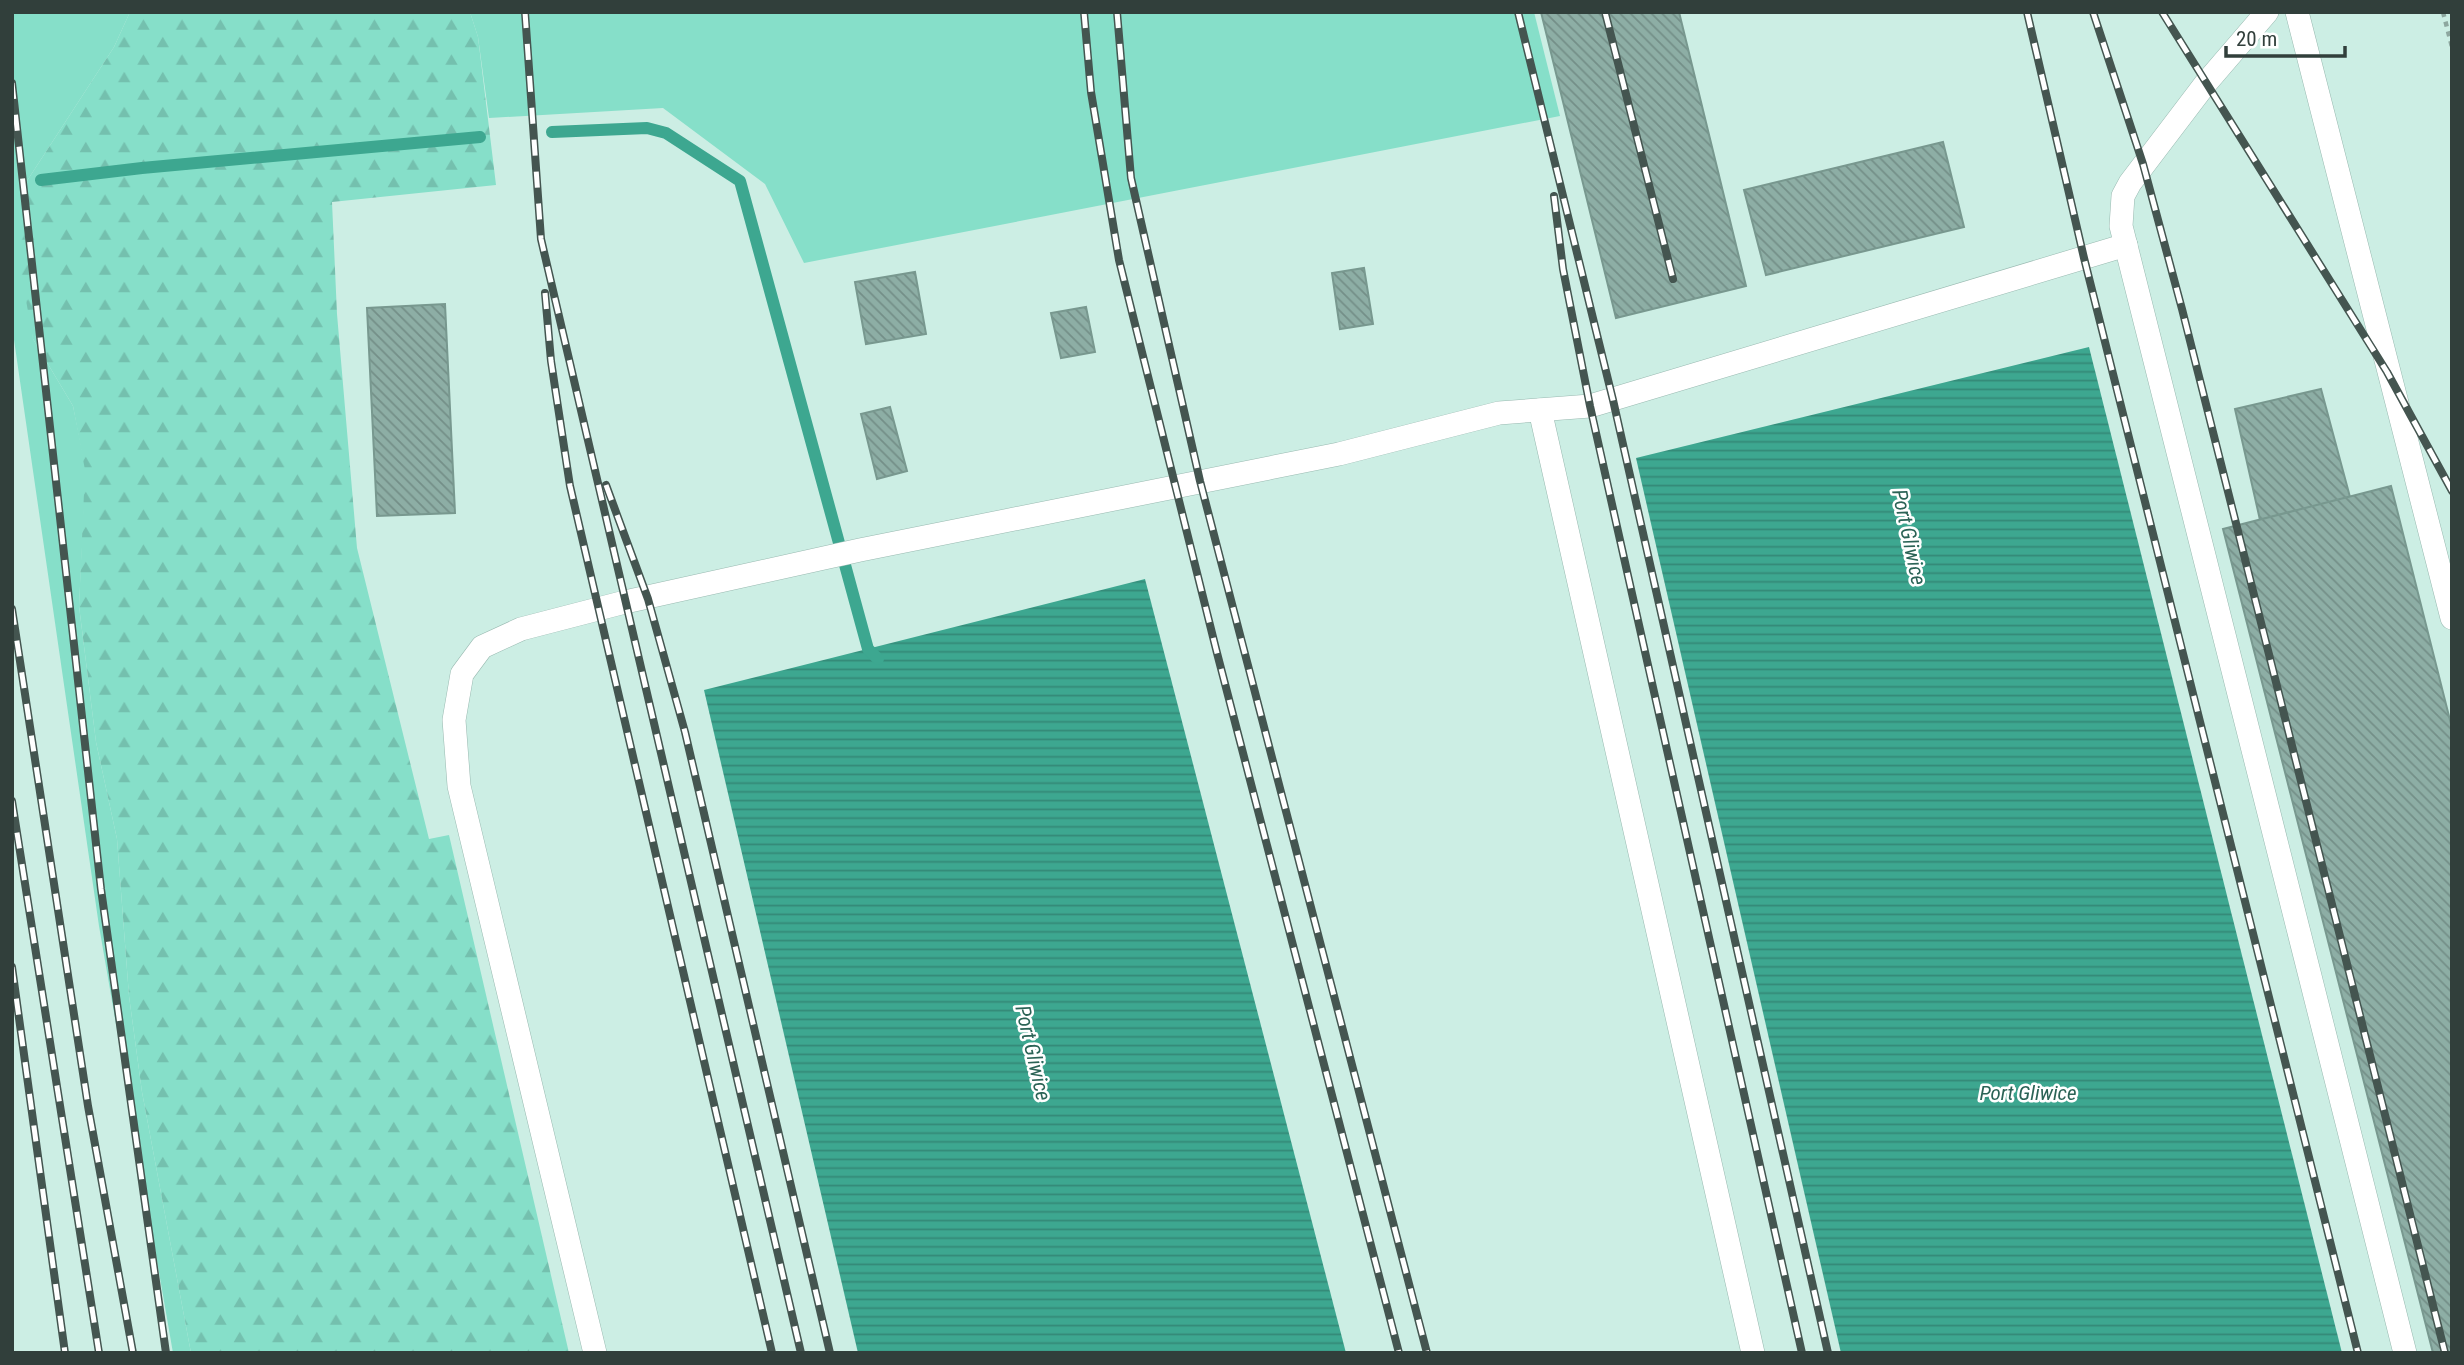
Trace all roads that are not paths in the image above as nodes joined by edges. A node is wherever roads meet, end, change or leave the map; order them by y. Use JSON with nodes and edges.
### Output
{"nodes":[{"id":1,"x":2267,"y":12,"type":"edge"},
{"id":2,"x":2297,"y":12,"type":"edge"},
{"id":3,"x":2126,"y":245,"type":"junction"},
{"id":4,"x":1540,"y":410,"type":"junction"},
{"id":5,"x":2452,"y":618,"type":"edge"},
{"id":6,"x":595,"y":1353,"type":"edge"},
{"id":7,"x":1753,"y":1353,"type":"edge"},
{"id":8,"x":2404,"y":1353,"type":"edge"}],
"edges":[{"from":1,"to":3,"type":"lane"},
{"from":2,"to":5,"type":"lane"},
{"from":3,"to":4,"type":"lane"},
{"from":3,"to":8,"type":"lane"},
{"from":4,"to":6,"type":"lane"},
{"from":4,"to":7,"type":"lane"}]}
